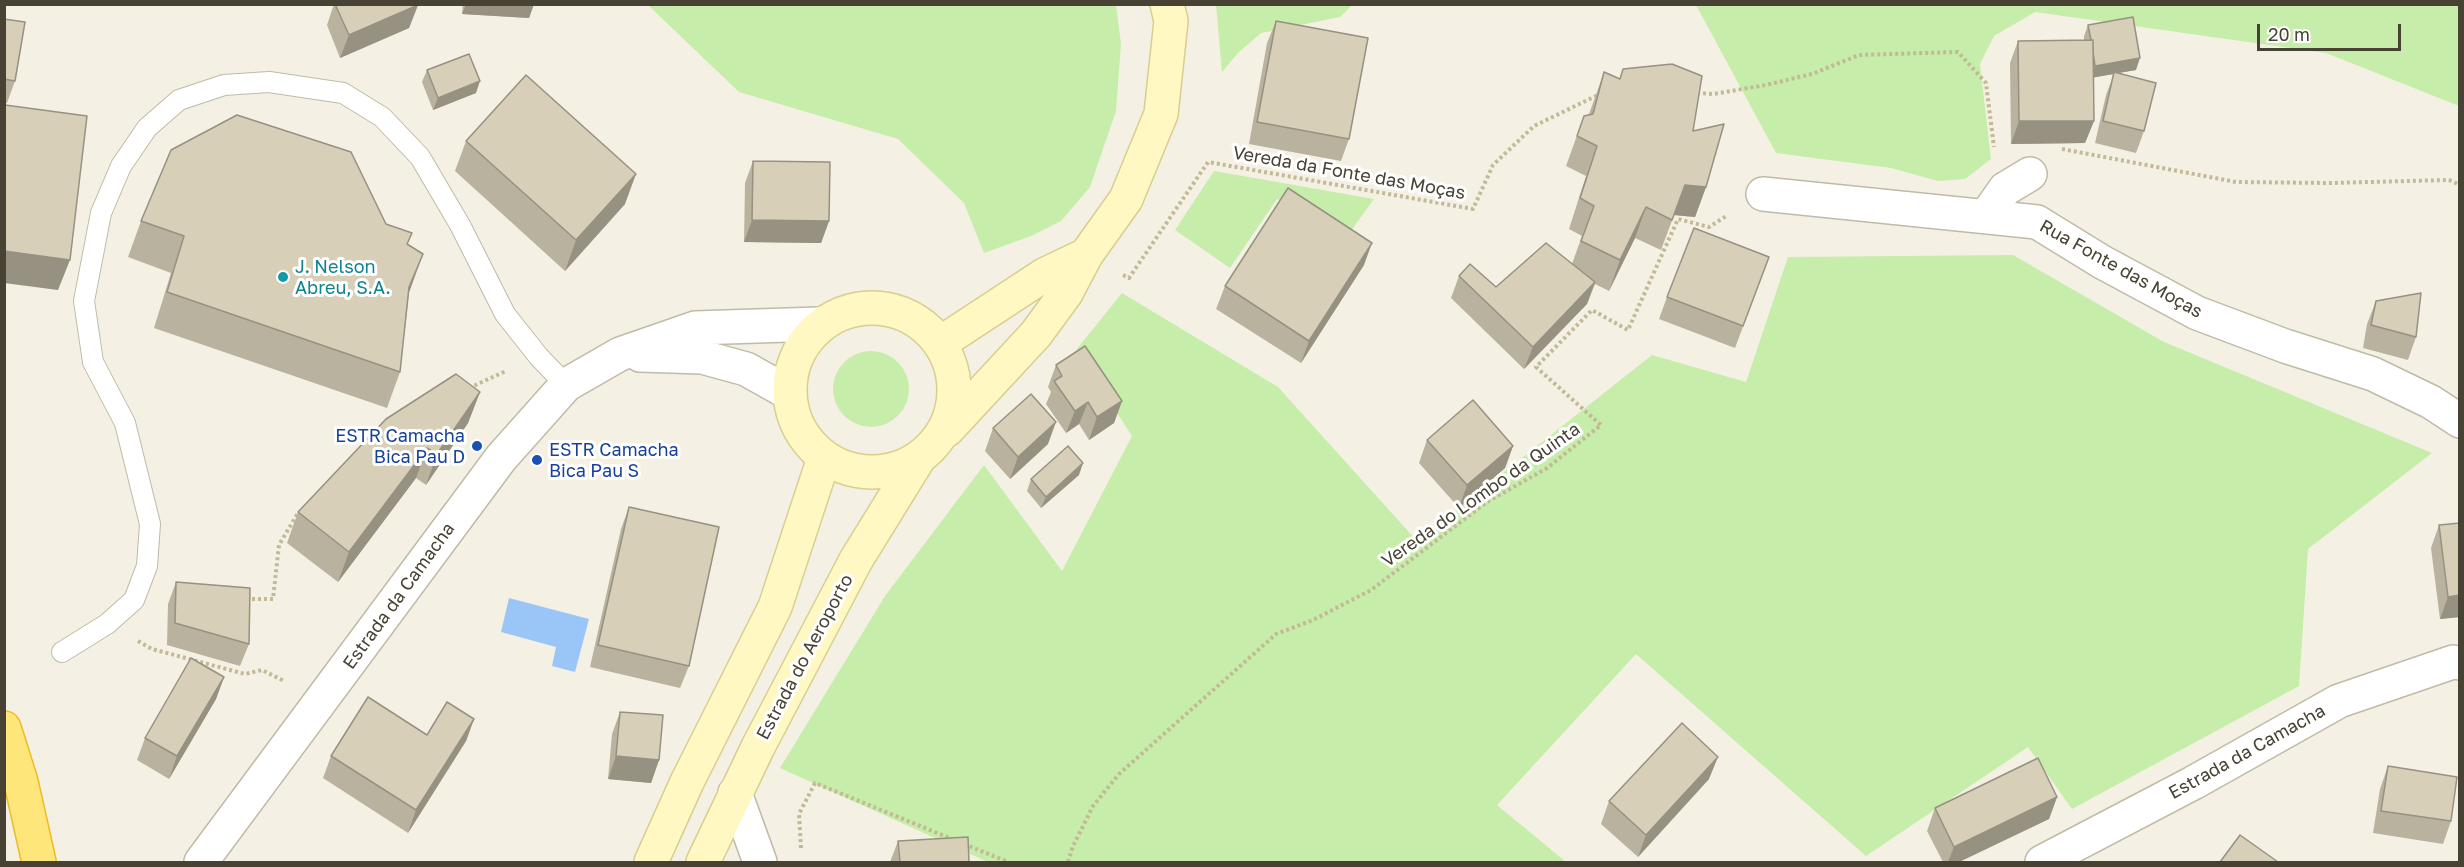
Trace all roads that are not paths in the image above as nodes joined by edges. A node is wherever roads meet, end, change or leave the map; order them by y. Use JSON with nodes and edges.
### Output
{"nodes":[{"id":1,"x":1167,"y":4,"type":"edge"},
{"id":2,"x":2030,"y":174,"type":"dead end"},
{"id":3,"x":1763,"y":194,"type":"dead end"},
{"id":4,"x":1986,"y":216,"type":"junction"},
{"id":5,"x":1086,"y":255,"type":"junction"},
{"id":6,"x":819,"y":324,"type":"junction"},
{"id":7,"x":942,"y":342,"type":"junction"},
{"id":8,"x":620,"y":354,"type":"junction"},
{"id":9,"x":566,"y":385,"type":"junction"},
{"id":10,"x":789,"y":393,"type":"junction"},
{"id":11,"x":2460,"y":421,"type":"edge"},
{"id":12,"x":930,"y":448,"type":"junction"},
{"id":13,"x":824,"y":458,"type":"junction"},
{"id":14,"x":62,"y":652,"type":"dead end"},
{"id":15,"x":2460,"y":663,"type":"edge"},
{"id":16,"x":4,"y":728,"type":"edge"},
{"id":17,"x":687,"y":782,"type":"junction"},
{"id":18,"x":735,"y":793,"type":"junction"},
{"id":19,"x":39,"y":862,"type":"edge"},
{"id":20,"x":201,"y":862,"type":"edge"},
{"id":21,"x":651,"y":862,"type":"edge"},
{"id":22,"x":695,"y":862,"type":"edge"},
{"id":23,"x":703,"y":862,"type":"edge"},
{"id":24,"x":760,"y":862,"type":"edge"},
{"id":25,"x":2042,"y":862,"type":"edge"}],
"edges":[{"from":1,"to":5,"type":"main road","name":"Estrada do Aeroporto"},
{"from":2,"to":4,"type":"street"},
{"from":3,"to":4,"type":"street","name":"Rua Fonte das Moças"},
{"from":4,"to":11,"type":"street","name":"Rua Fonte das Moças"},
{"from":5,"to":7,"type":"main road","name":"Estrada do Aeroporto"},
{"from":5,"to":12,"type":"main road","name":"Estrada do Aeroporto"},
{"from":6,"to":7,"type":"main road"},
{"from":6,"to":8,"type":"street","name":"Estrada da Camacha"},
{"from":6,"to":10,"type":"main road"},
{"from":7,"to":12,"type":"main road"},
{"from":8,"to":9,"type":"street","name":"Estrada da Camacha"},
{"from":8,"to":10,"type":"street"},
{"from":9,"to":14,"type":"lane"},
{"from":9,"to":20,"type":"street","name":"Estrada da Camacha"},
{"from":10,"to":13,"type":"main road"},
{"from":12,"to":13,"type":"main road"},
{"from":12,"to":18,"type":"main road","name":"Estrada do Aeroporto"},
{"from":13,"to":17,"type":"main road"},
{"from":15,"to":25,"type":"street","name":"Estrada da Camacha"},
{"from":16,"to":19,"type":"highway"},
{"from":17,"to":21,"type":"main road"},
{"from":17,"to":22,"type":"main road"},
{"from":18,"to":23,"type":"main road","name":"Estrada do Aeroporto"},
{"from":18,"to":24,"type":"street"}]}
